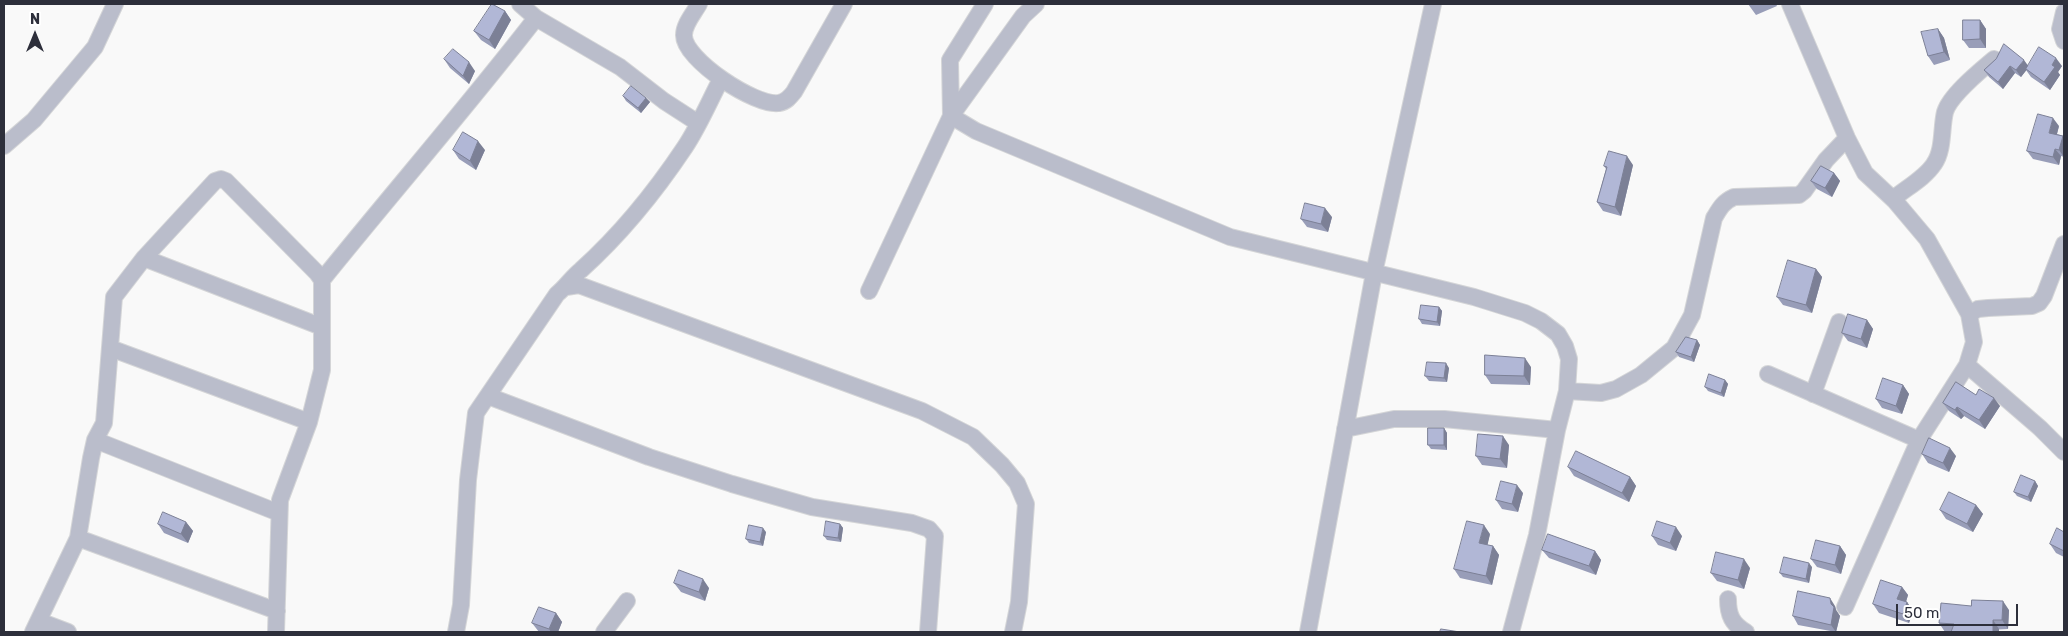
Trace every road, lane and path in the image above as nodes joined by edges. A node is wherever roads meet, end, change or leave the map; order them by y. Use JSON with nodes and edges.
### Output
{"nodes":[{"id":1,"x":115,"y":4,"type":"edge"},
{"id":2,"x":520,"y":4,"type":"edge"},
{"id":3,"x":699,"y":4,"type":"edge"},
{"id":4,"x":844,"y":4,"type":"edge"},
{"id":5,"x":985,"y":4,"type":"edge"},
{"id":6,"x":1036,"y":4,"type":"edge"},
{"id":7,"x":1432,"y":4,"type":"edge"},
{"id":8,"x":1790,"y":4,"type":"edge"},
{"id":9,"x":2064,"y":12,"type":"edge"},
{"id":10,"x":536,"y":18,"type":"junction"},
{"id":11,"x":2064,"y":41,"type":"edge"},
{"id":12,"x":1994,"y":58,"type":"edge"},
{"id":13,"x":721,"y":80,"type":"junction"},
{"id":14,"x":951,"y":116,"type":"junction"},
{"id":15,"x":698,"y":123,"type":"junction"},
{"id":16,"x":1847,"y":138,"type":"junction"},
{"id":17,"x":4,"y":146,"type":"edge"},
{"id":18,"x":1893,"y":199,"type":"junction"},
{"id":19,"x":2064,"y":244,"type":"edge"},
{"id":20,"x":144,"y":258,"type":"junction"},
{"id":21,"x":1374,"y":273,"type":"junction"},
{"id":22,"x":322,"y":280,"type":"junction"},
{"id":23,"x":566,"y":287,"type":"junction"},
{"id":24,"x":869,"y":291,"type":"dead end"},
{"id":25,"x":1969,"y":314,"type":"junction"},
{"id":26,"x":1839,"y":322,"type":"dead end"},
{"id":27,"x":322,"y":327,"type":"junction"},
{"id":28,"x":110,"y":348,"type":"junction"},
{"id":29,"x":1967,"y":365,"type":"junction"},
{"id":30,"x":1768,"y":374,"type":"dead end"},
{"id":31,"x":1567,"y":391,"type":"junction"},
{"id":32,"x":1813,"y":394,"type":"junction"},
{"id":33,"x":488,"y":396,"type":"junction"},
{"id":34,"x":309,"y":422,"type":"junction"},
{"id":35,"x":1345,"y":429,"type":"junction"},
{"id":36,"x":1557,"y":430,"type":"junction"},
{"id":37,"x":95,"y":440,"type":"junction"},
{"id":38,"x":1919,"y":440,"type":"junction"},
{"id":39,"x":2064,"y":452,"type":"edge"},
{"id":40,"x":280,"y":513,"type":"junction"},
{"id":41,"x":78,"y":538,"type":"junction"},
{"id":42,"x":1728,"y":599,"type":"dead end"},
{"id":43,"x":627,"y":601,"type":"dead end"},
{"id":44,"x":1845,"y":607,"type":"dead end"},
{"id":45,"x":277,"y":611,"type":"junction"},
{"id":46,"x":36,"y":626,"type":"edge"},
{"id":47,"x":68,"y":632,"type":"edge"},
{"id":48,"x":276,"y":632,"type":"edge"},
{"id":49,"x":456,"y":632,"type":"edge"},
{"id":50,"x":604,"y":632,"type":"edge"},
{"id":51,"x":928,"y":632,"type":"edge"},
{"id":52,"x":1013,"y":632,"type":"edge"},
{"id":53,"x":1308,"y":632,"type":"edge"},
{"id":54,"x":1511,"y":632,"type":"edge"},
{"id":55,"x":1746,"y":632,"type":"edge"}],
"edges":[{"from":1,"to":17,"type":"street"},
{"from":2,"to":10,"type":"street"},
{"from":3,"to":13,"type":"street"},
{"from":4,"to":13,"type":"street"},
{"from":5,"to":14,"type":"street"},
{"from":6,"to":14,"type":"street"},
{"from":7,"to":21,"type":"street"},
{"from":8,"to":16,"type":"street"},
{"from":9,"to":11,"type":"street"},
{"from":10,"to":15,"type":"street"},
{"from":10,"to":22,"type":"street"},
{"from":12,"to":18,"type":"street"},
{"from":13,"to":15,"type":"street"},
{"from":14,"to":21,"type":"street"},
{"from":14,"to":24,"type":"street"},
{"from":15,"to":23,"type":"street"},
{"from":16,"to":18,"type":"street"},
{"from":16,"to":31,"type":"street"},
{"from":18,"to":25,"type":"street"},
{"from":19,"to":25,"type":"street"},
{"from":20,"to":22,"type":"street"},
{"from":20,"to":27,"type":"street"},
{"from":20,"to":28,"type":"street"},
{"from":21,"to":31,"type":"street"},
{"from":21,"to":35,"type":"street"},
{"from":22,"to":27,"type":"street"},
{"from":23,"to":33,"type":"street"},
{"from":23,"to":52,"type":"street"},
{"from":25,"to":29,"type":"street"},
{"from":26,"to":32,"type":"street"},
{"from":27,"to":34,"type":"street"},
{"from":28,"to":34,"type":"street"},
{"from":28,"to":37,"type":"street"},
{"from":29,"to":38,"type":"street"},
{"from":29,"to":39,"type":"street"},
{"from":30,"to":32,"type":"street"},
{"from":31,"to":36,"type":"street"},
{"from":32,"to":38,"type":"street"},
{"from":33,"to":49,"type":"street"},
{"from":33,"to":51,"type":"street"},
{"from":34,"to":40,"type":"street"},
{"from":35,"to":36,"type":"street"},
{"from":35,"to":53,"type":"street"},
{"from":36,"to":54,"type":"street"},
{"from":37,"to":40,"type":"street"},
{"from":37,"to":41,"type":"street"},
{"from":38,"to":44,"type":"street"},
{"from":40,"to":45,"type":"street"},
{"from":41,"to":45,"type":"street"},
{"from":41,"to":46,"type":"street"},
{"from":42,"to":55,"type":"street"},
{"from":43,"to":50,"type":"street"},
{"from":45,"to":48,"type":"street"},
{"from":46,"to":47,"type":"street"}]}
